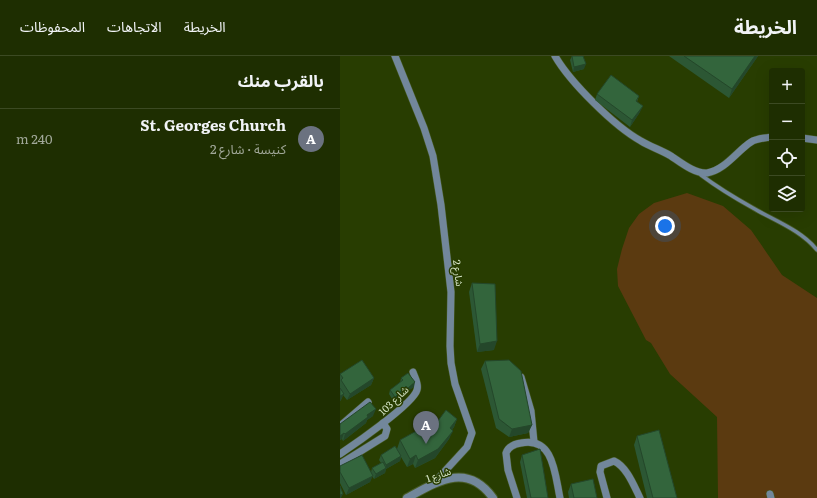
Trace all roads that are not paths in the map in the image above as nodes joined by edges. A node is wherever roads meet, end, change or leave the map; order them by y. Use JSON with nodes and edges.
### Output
{"nodes":[{"id":1,"x":395,"y":56,"type":"edge"},
{"id":2,"x":555,"y":56,"type":"edge"},
{"id":3,"x":769,"y":138,"type":"edge"},
{"id":4,"x":805,"y":138,"type":"edge"},
{"id":5,"x":817,"y":140,"type":"edge"},
{"id":6,"x":695,"y":170,"type":"junction"},
{"id":7,"x":817,"y":250,"type":"edge"},
{"id":8,"x":514,"y":370,"type":"edge"},
{"id":9,"x":413,"y":372,"type":"dead end"},
{"id":10,"x":368,"y":402,"type":"edge"},
{"id":11,"x":383,"y":423,"type":"junction"},
{"id":12,"x":340,"y":426,"type":"edge"},
{"id":13,"x":534,"y":442,"type":"junction"},
{"id":14,"x":340,"y":454,"type":"edge"},
{"id":15,"x":340,"y":464,"type":"edge"},
{"id":16,"x":433,"y":484,"type":"junction"},
{"id":17,"x":407,"y":498,"type":"edge"},
{"id":18,"x":493,"y":498,"type":"edge"},
{"id":19,"x":517,"y":498,"type":"edge"},
{"id":20,"x":560,"y":498,"type":"edge"},
{"id":21,"x":607,"y":498,"type":"edge"},
{"id":22,"x":640,"y":498,"type":"edge"}],
"edges":[{"from":1,"to":16,"type":"street","name":"شارع 2"},
{"from":2,"to":6,"type":"street"},
{"from":3,"to":6,"type":"street"},
{"from":4,"to":5,"type":"street"},
{"from":6,"to":7,"type":"lane"},
{"from":8,"to":13,"type":"street"},
{"from":9,"to":11,"type":"street","name":"شارع 103"},
{"from":10,"to":12,"type":"street"},
{"from":11,"to":14,"type":"street"},
{"from":11,"to":15,"type":"street","name":"شارع 103"},
{"from":13,"to":19,"type":"street"},
{"from":13,"to":20,"type":"street"},
{"from":16,"to":17,"type":"street","name":"شارع 1"},
{"from":16,"to":18,"type":"street","name":"شارع 1"},
{"from":21,"to":22,"type":"street"}]}
